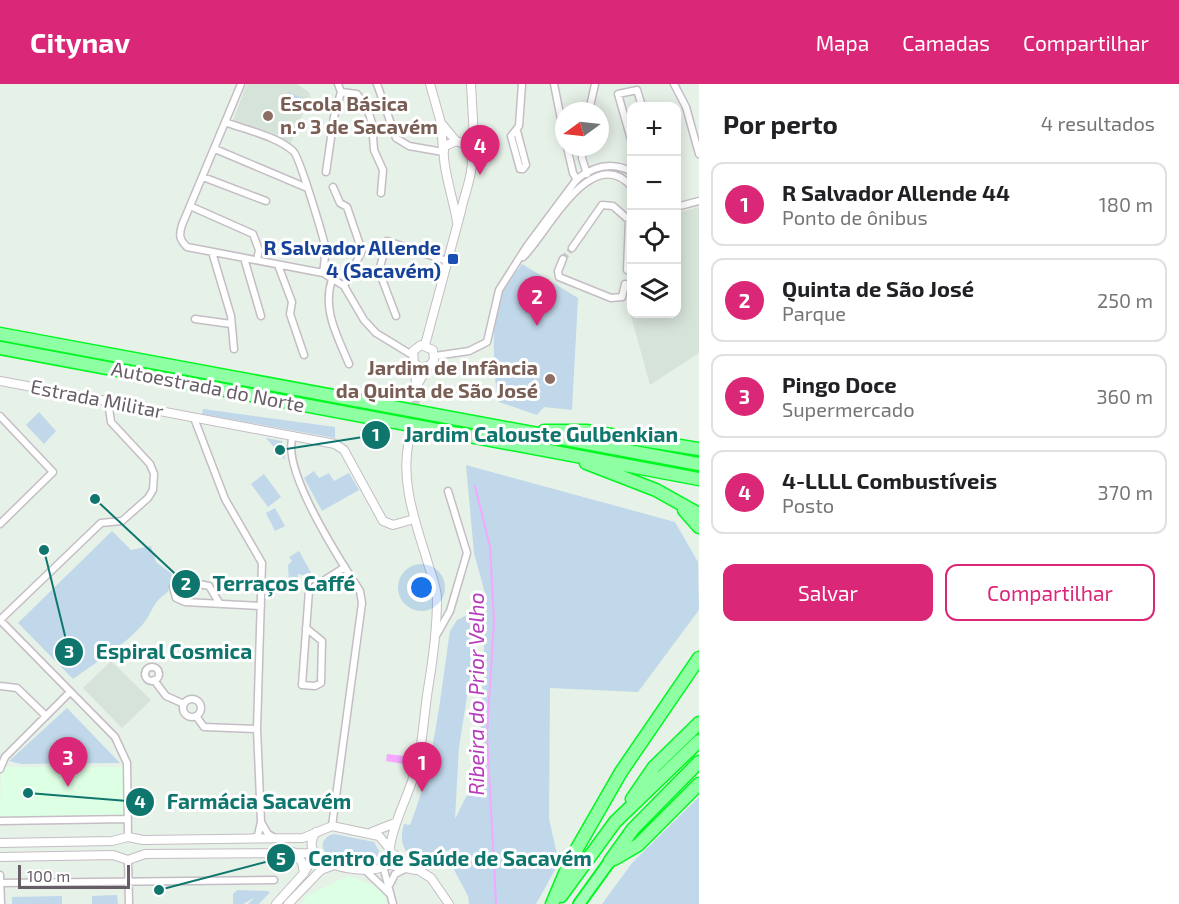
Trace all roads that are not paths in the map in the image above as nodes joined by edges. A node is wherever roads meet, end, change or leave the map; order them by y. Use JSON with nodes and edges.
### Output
{"nodes":[{"id":1,"x":242,"y":84,"type":"edge"},
{"id":2,"x":338,"y":84,"type":"edge"},
{"id":3,"x":376,"y":84,"type":"edge"},
{"id":4,"x":430,"y":84,"type":"edge"},
{"id":5,"x":471,"y":84,"type":"edge"},
{"id":6,"x":522,"y":84,"type":"edge"},
{"id":7,"x":554,"y":84,"type":"edge"},
{"id":8,"x":595,"y":84,"type":"edge"},
{"id":9,"x":674,"y":84,"type":"edge"},
{"id":10,"x":341,"y":92,"type":"junction"},
{"id":11,"x":558,"y":102,"type":"edge"},
{"id":12,"x":591,"y":102,"type":"edge"},
{"id":13,"x":641,"y":102,"type":"edge"},
{"id":14,"x":225,"y":122,"type":"junction"},
{"id":15,"x":441,"y":123,"type":"junction"},
{"id":16,"x":627,"y":126,"type":"edge"},
{"id":17,"x":517,"y":131,"type":"junction"},
{"id":18,"x":456,"y":141,"type":"junction"},
{"id":19,"x":215,"y":149,"type":"junction"},
{"id":20,"x":471,"y":150,"type":"junction"},
{"id":21,"x":443,"y":151,"type":"junction"},
{"id":22,"x":699,"y":154,"type":"edge"},
{"id":23,"x":570,"y":156,"type":"edge"},
{"id":24,"x":583,"y":156,"type":"edge"},
{"id":25,"x":326,"y":172,"type":"dead end"},
{"id":26,"x":586,"y":172,"type":"junction"},
{"id":27,"x":203,"y":177,"type":"junction"},
{"id":28,"x":627,"y":178,"type":"edge"},
{"id":29,"x":577,"y":179,"type":"junction"},
{"id":30,"x":591,"y":179,"type":"junction"},
{"id":31,"x":627,"y":179,"type":"edge"},
{"id":32,"x":582,"y":185,"type":"junction"},
{"id":33,"x":305,"y":187,"type":"junction"},
{"id":34,"x":333,"y":187,"type":"dead end"},
{"id":35,"x":451,"y":188,"type":"junction"},
{"id":36,"x":466,"y":190,"type":"junction"},
{"id":37,"x":381,"y":193,"type":"dead end"},
{"id":38,"x":266,"y":201,"type":"dead end"},
{"id":39,"x":699,"y":201,"type":"edge"},
{"id":40,"x":190,"y":206,"type":"junction"},
{"id":41,"x":681,"y":206,"type":"edge"},
{"id":42,"x":627,"y":217,"type":"edge"},
{"id":43,"x":457,"y":222,"type":"junction"},
{"id":44,"x":572,"y":248,"type":"tunnel mouth"},
{"id":45,"x":213,"y":252,"type":"junction"},
{"id":46,"x":244,"y":258,"type":"junction"},
{"id":47,"x":563,"y":259,"type":"dead end"},
{"id":48,"x":257,"y":260,"type":"junction"},
{"id":49,"x":520,"y":260,"type":"junction"},
{"id":50,"x":447,"y":261,"type":"junction"},
{"id":51,"x":278,"y":264,"type":"junction"},
{"id":52,"x":323,"y":273,"type":"junction"},
{"id":53,"x":332,"y":279,"type":"junction"},
{"id":54,"x":625,"y":284,"type":"dead end"},
{"id":55,"x":344,"y":286,"type":"junction"},
{"id":56,"x":261,"y":316,"type":"dead end"},
{"id":57,"x":396,"y":316,"type":"dead end"},
{"id":58,"x":195,"y":319,"type":"dead end"},
{"id":59,"x":231,"y":324,"type":"junction"},
{"id":60,"x":0,"y":334,"type":"edge"},
{"id":61,"x":425,"y":345,"type":"junction"},
{"id":62,"x":0,"y":348,"type":"edge"},
{"id":63,"x":234,"y":349,"type":"dead end"},
{"id":64,"x":304,"y":355,"type":"dead end"},
{"id":65,"x":435,"y":356,"type":"junction"},
{"id":66,"x":413,"y":359,"type":"junction"},
{"id":67,"x":349,"y":364,"type":"dead end"},
{"id":68,"x":427,"y":367,"type":"junction"},
{"id":69,"x":0,"y":381,"type":"edge"},
{"id":70,"x":108,"y":401,"type":"junction"},
{"id":71,"x":0,"y":417,"type":"edge"},
{"id":72,"x":194,"y":418,"type":"junction"},
{"id":73,"x":531,"y":433,"type":"junction"},
{"id":74,"x":293,"y":436,"type":"junction"},
{"id":75,"x":409,"y":440,"type":"tunnel mouth"},
{"id":76,"x":699,"y":450,"type":"edge"},
{"id":77,"x":554,"y":452,"type":"junction"},
{"id":78,"x":699,"y":464,"type":"edge"},
{"id":79,"x":699,"y":479,"type":"edge"},
{"id":80,"x":448,"y":491,"type":"dead end"},
{"id":81,"x":670,"y":496,"type":"junction"},
{"id":82,"x":699,"y":514,"type":"edge"},
{"id":83,"x":414,"y":519,"type":"junction"},
{"id":84,"x":0,"y":524,"type":"edge"},
{"id":85,"x":699,"y":527,"type":"edge"},
{"id":86,"x":345,"y":567,"type":"junction"},
{"id":87,"x":220,"y":604,"type":"junction"},
{"id":88,"x":261,"y":606,"type":"junction"},
{"id":89,"x":0,"y":620,"type":"edge"},
{"id":90,"x":306,"y":628,"type":"junction"},
{"id":91,"x":436,"y":634,"type":"junction"},
{"id":92,"x":699,"y":658,"type":"edge"},
{"id":93,"x":154,"y":680,"type":"dead end"},
{"id":94,"x":0,"y":686,"type":"edge"},
{"id":95,"x":70,"y":692,"type":"junction"},
{"id":96,"x":184,"y":704,"type":"junction"},
{"id":97,"x":46,"y":716,"type":"junction"},
{"id":98,"x":196,"y":716,"type":"junction"},
{"id":99,"x":699,"y":723,"type":"edge"},
{"id":100,"x":257,"y":729,"type":"junction"},
{"id":101,"x":699,"y":741,"type":"edge"},
{"id":102,"x":699,"y":762,"type":"edge"},
{"id":103,"x":0,"y":769,"type":"edge"},
{"id":104,"x":699,"y":784,"type":"edge"},
{"id":105,"x":128,"y":819,"type":"junction"},
{"id":106,"x":0,"y":821,"type":"edge"},
{"id":107,"x":261,"y":822,"type":"junction"},
{"id":108,"x":615,"y":822,"type":"junction"},
{"id":109,"x":395,"y":823,"type":"junction"},
{"id":110,"x":332,"y":826,"type":"junction"},
{"id":111,"x":316,"y":832,"type":"junction"},
{"id":112,"x":369,"y":833,"type":"junction"},
{"id":113,"x":253,"y":838,"type":"junction"},
{"id":114,"x":275,"y":838,"type":"junction"},
{"id":115,"x":128,"y":839,"type":"junction"},
{"id":116,"x":0,"y":843,"type":"edge"},
{"id":117,"x":390,"y":850,"type":"junction"},
{"id":118,"x":293,"y":852,"type":"junction"},
{"id":119,"x":314,"y":854,"type":"junction"},
{"id":120,"x":0,"y":857,"type":"edge"},
{"id":121,"x":128,"y":857,"type":"junction"},
{"id":122,"x":610,"y":861,"type":"junction"},
{"id":123,"x":337,"y":864,"type":"junction"},
{"id":124,"x":384,"y":865,"type":"junction"},
{"id":125,"x":364,"y":869,"type":"junction"},
{"id":126,"x":405,"y":869,"type":"junction"},
{"id":127,"x":417,"y":870,"type":"junction"},
{"id":128,"x":304,"y":873,"type":"junction"},
{"id":129,"x":0,"y":875,"type":"edge"},
{"id":130,"x":274,"y":880,"type":"dead end"},
{"id":131,"x":129,"y":881,"type":"junction"},
{"id":132,"x":0,"y":883,"type":"edge"},
{"id":133,"x":390,"y":884,"type":"junction"},
{"id":134,"x":391,"y":894,"type":"junction"},
{"id":135,"x":1,"y":904,"type":"edge"},
{"id":136,"x":129,"y":904,"type":"edge"},
{"id":137,"x":276,"y":904,"type":"edge"},
{"id":138,"x":288,"y":904,"type":"edge"},
{"id":139,"x":393,"y":904,"type":"edge"},
{"id":140,"x":449,"y":904,"type":"edge"},
{"id":141,"x":554,"y":904,"type":"edge"},
{"id":142,"x":579,"y":904,"type":"edge"}],
"edges":[{"from":1,"to":14,"type":"street"},
{"from":2,"to":10,"type":"street"},
{"from":3,"to":21,"type":"street"},
{"from":4,"to":15,"type":"street"},
{"from":5,"to":20,"type":"street"},
{"from":6,"to":17,"type":"street"},
{"from":7,"to":11,"type":"street"},
{"from":8,"to":12,"type":"street"},
{"from":9,"to":22,"type":"street"},
{"from":10,"to":25,"type":"street"},
{"from":10,"to":37,"type":"street"},
{"from":13,"to":16,"type":"street"},
{"from":14,"to":19,"type":"street"},
{"from":14,"to":33,"type":"street"},
{"from":15,"to":18,"type":"street"},
{"from":15,"to":21,"type":"street"},
{"from":17,"to":17,"type":"street"},
{"from":18,"to":20,"type":"street"},
{"from":18,"to":21,"type":"street"},
{"from":19,"to":27,"type":"street"},
{"from":19,"to":33,"type":"street"},
{"from":20,"to":36,"type":"street"},
{"from":21,"to":35,"type":"street"},
{"from":23,"to":29,"type":"street"},
{"from":24,"to":26,"type":"street"},
{"from":26,"to":28,"type":"street"},
{"from":26,"to":29,"type":"street"},
{"from":26,"to":30,"type":"street"},
{"from":27,"to":38,"type":"street"},
{"from":27,"to":40,"type":"street"},
{"from":29,"to":32,"type":"street"},
{"from":29,"to":49,"type":"street"},
{"from":30,"to":31,"type":"street"},
{"from":30,"to":32,"type":"street"},
{"from":32,"to":49,"type":"street"},
{"from":33,"to":52,"type":"street"},
{"from":34,"to":55,"type":"street"},
{"from":35,"to":36,"type":"street"},
{"from":35,"to":43,"type":"street"},
{"from":36,"to":43,"type":"street"},
{"from":39,"to":41,"type":"street"},
{"from":40,"to":45,"type":"street"},
{"from":40,"to":48,"type":"street"},
{"from":42,"to":44,"type":"street"},
{"from":43,"to":50,"type":"street"},
{"from":45,"to":46,"type":"street"},
{"from":45,"to":59,"type":"street"},
{"from":46,"to":48,"type":"street"},
{"from":46,"to":56,"type":"street"},
{"from":47,"to":54,"type":"street"},
{"from":48,"to":51,"type":"street"},
{"from":49,"to":65,"type":"street"},
{"from":50,"to":57,"type":"street"},
{"from":50,"to":61,"type":"street"},
{"from":51,"to":52,"type":"street"},
{"from":51,"to":64,"type":"street"},
{"from":52,"to":53,"type":"street"},
{"from":53,"to":55,"type":"street"},
{"from":53,"to":67,"type":"street"},
{"from":55,"to":66,"type":"street"},
{"from":58,"to":59,"type":"street"},
{"from":59,"to":63,"type":"street"},
{"from":60,"to":73,"type":"highway","name":"Autoestrada do Norte"},
{"from":61,"to":65,"type":"street"},
{"from":61,"to":66,"type":"street"},
{"from":62,"to":77,"type":"highway","name":"Autoestrada do Norte"},
{"from":65,"to":68,"type":"street"},
{"from":66,"to":68,"type":"street"},
{"from":66,"to":68,"type":"street"},
{"from":69,"to":70,"type":"street","name":"Estrada Militar"},
{"from":70,"to":72,"type":"street","name":"Estrada Militar"},
{"from":70,"to":89,"type":"street"},
{"from":71,"to":84,"type":"street"},
{"from":72,"to":74,"type":"street","name":"Estrada Militar"},
{"from":72,"to":88,"type":"street"},
{"from":73,"to":76,"type":"highway"},
{"from":73,"to":78,"type":"highway","name":"Autoestrada do Norte"},
{"from":74,"to":83,"type":"street","name":"Estrada Militar"},
{"from":74,"to":86,"type":"street"},
{"from":75,"to":83,"type":"street"},
{"from":77,"to":79,"type":"highway","name":"Autoestrada do Norte"},
{"from":77,"to":81,"type":"highway"},
{"from":80,"to":91,"type":"street"},
{"from":81,"to":82,"type":"highway"},
{"from":81,"to":85,"type":"highway"},
{"from":83,"to":91,"type":"street"},
{"from":86,"to":90,"type":"street"},
{"from":86,"to":110,"type":"street"},
{"from":87,"to":87,"type":"street"},
{"from":87,"to":88,"type":"street"},
{"from":88,"to":100,"type":"street"},
{"from":89,"to":95,"type":"street"},
{"from":90,"to":90,"type":"street"},
{"from":91,"to":109,"type":"street"},
{"from":92,"to":141,"type":"highway"},
{"from":93,"to":96,"type":"street"},
{"from":94,"to":97,"type":"street"},
{"from":95,"to":97,"type":"street"},
{"from":95,"to":105,"type":"street"},
{"from":96,"to":98,"type":"street"},
{"from":96,"to":98,"type":"street"},
{"from":97,"to":103,"type":"street"},
{"from":98,"to":100,"type":"street"},
{"from":99,"to":108,"type":"highway"},
{"from":100,"to":107,"type":"street"},
{"from":101,"to":108,"type":"highway"},
{"from":102,"to":122,"type":"highway"},
{"from":104,"to":122,"type":"highway"},
{"from":105,"to":106,"type":"street"},
{"from":105,"to":115,"type":"street"},
{"from":107,"to":113,"type":"street"},
{"from":107,"to":114,"type":"street"},
{"from":108,"to":141,"type":"highway"},
{"from":109,"to":112,"type":"street"},
{"from":109,"to":117,"type":"street"},
{"from":110,"to":111,"type":"street"},
{"from":110,"to":112,"type":"street"},
{"from":111,"to":114,"type":"street"},
{"from":111,"to":119,"type":"street"},
{"from":112,"to":117,"type":"street"},
{"from":113,"to":114,"type":"street"},
{"from":113,"to":115,"type":"street"},
{"from":115,"to":116,"type":"street"},
{"from":115,"to":121,"type":"street"},
{"from":115,"to":121,"type":"street"},
{"from":117,"to":124,"type":"street"},
{"from":117,"to":127,"type":"street"},
{"from":118,"to":119,"type":"street"},
{"from":118,"to":121,"type":"street"},
{"from":118,"to":128,"type":"street"},
{"from":119,"to":123,"type":"street"},
{"from":119,"to":128,"type":"street"},
{"from":120,"to":121,"type":"street"},
{"from":121,"to":131,"type":"street"},
{"from":122,"to":142,"type":"highway"},
{"from":123,"to":125,"type":"street"},
{"from":123,"to":138,"type":"street"},
{"from":124,"to":125,"type":"street"},
{"from":124,"to":126,"type":"street"},
{"from":124,"to":133,"type":"street"},
{"from":125,"to":134,"type":"street"},
{"from":126,"to":127,"type":"street"},
{"from":126,"to":133,"type":"street"},
{"from":127,"to":140,"type":"street"},
{"from":128,"to":137,"type":"street"},
{"from":129,"to":132,"type":"street"},
{"from":130,"to":131,"type":"street"},
{"from":131,"to":132,"type":"street"},
{"from":131,"to":136,"type":"street"},
{"from":132,"to":135,"type":"street"},
{"from":133,"to":134,"type":"street"},
{"from":134,"to":139,"type":"street"}]}
